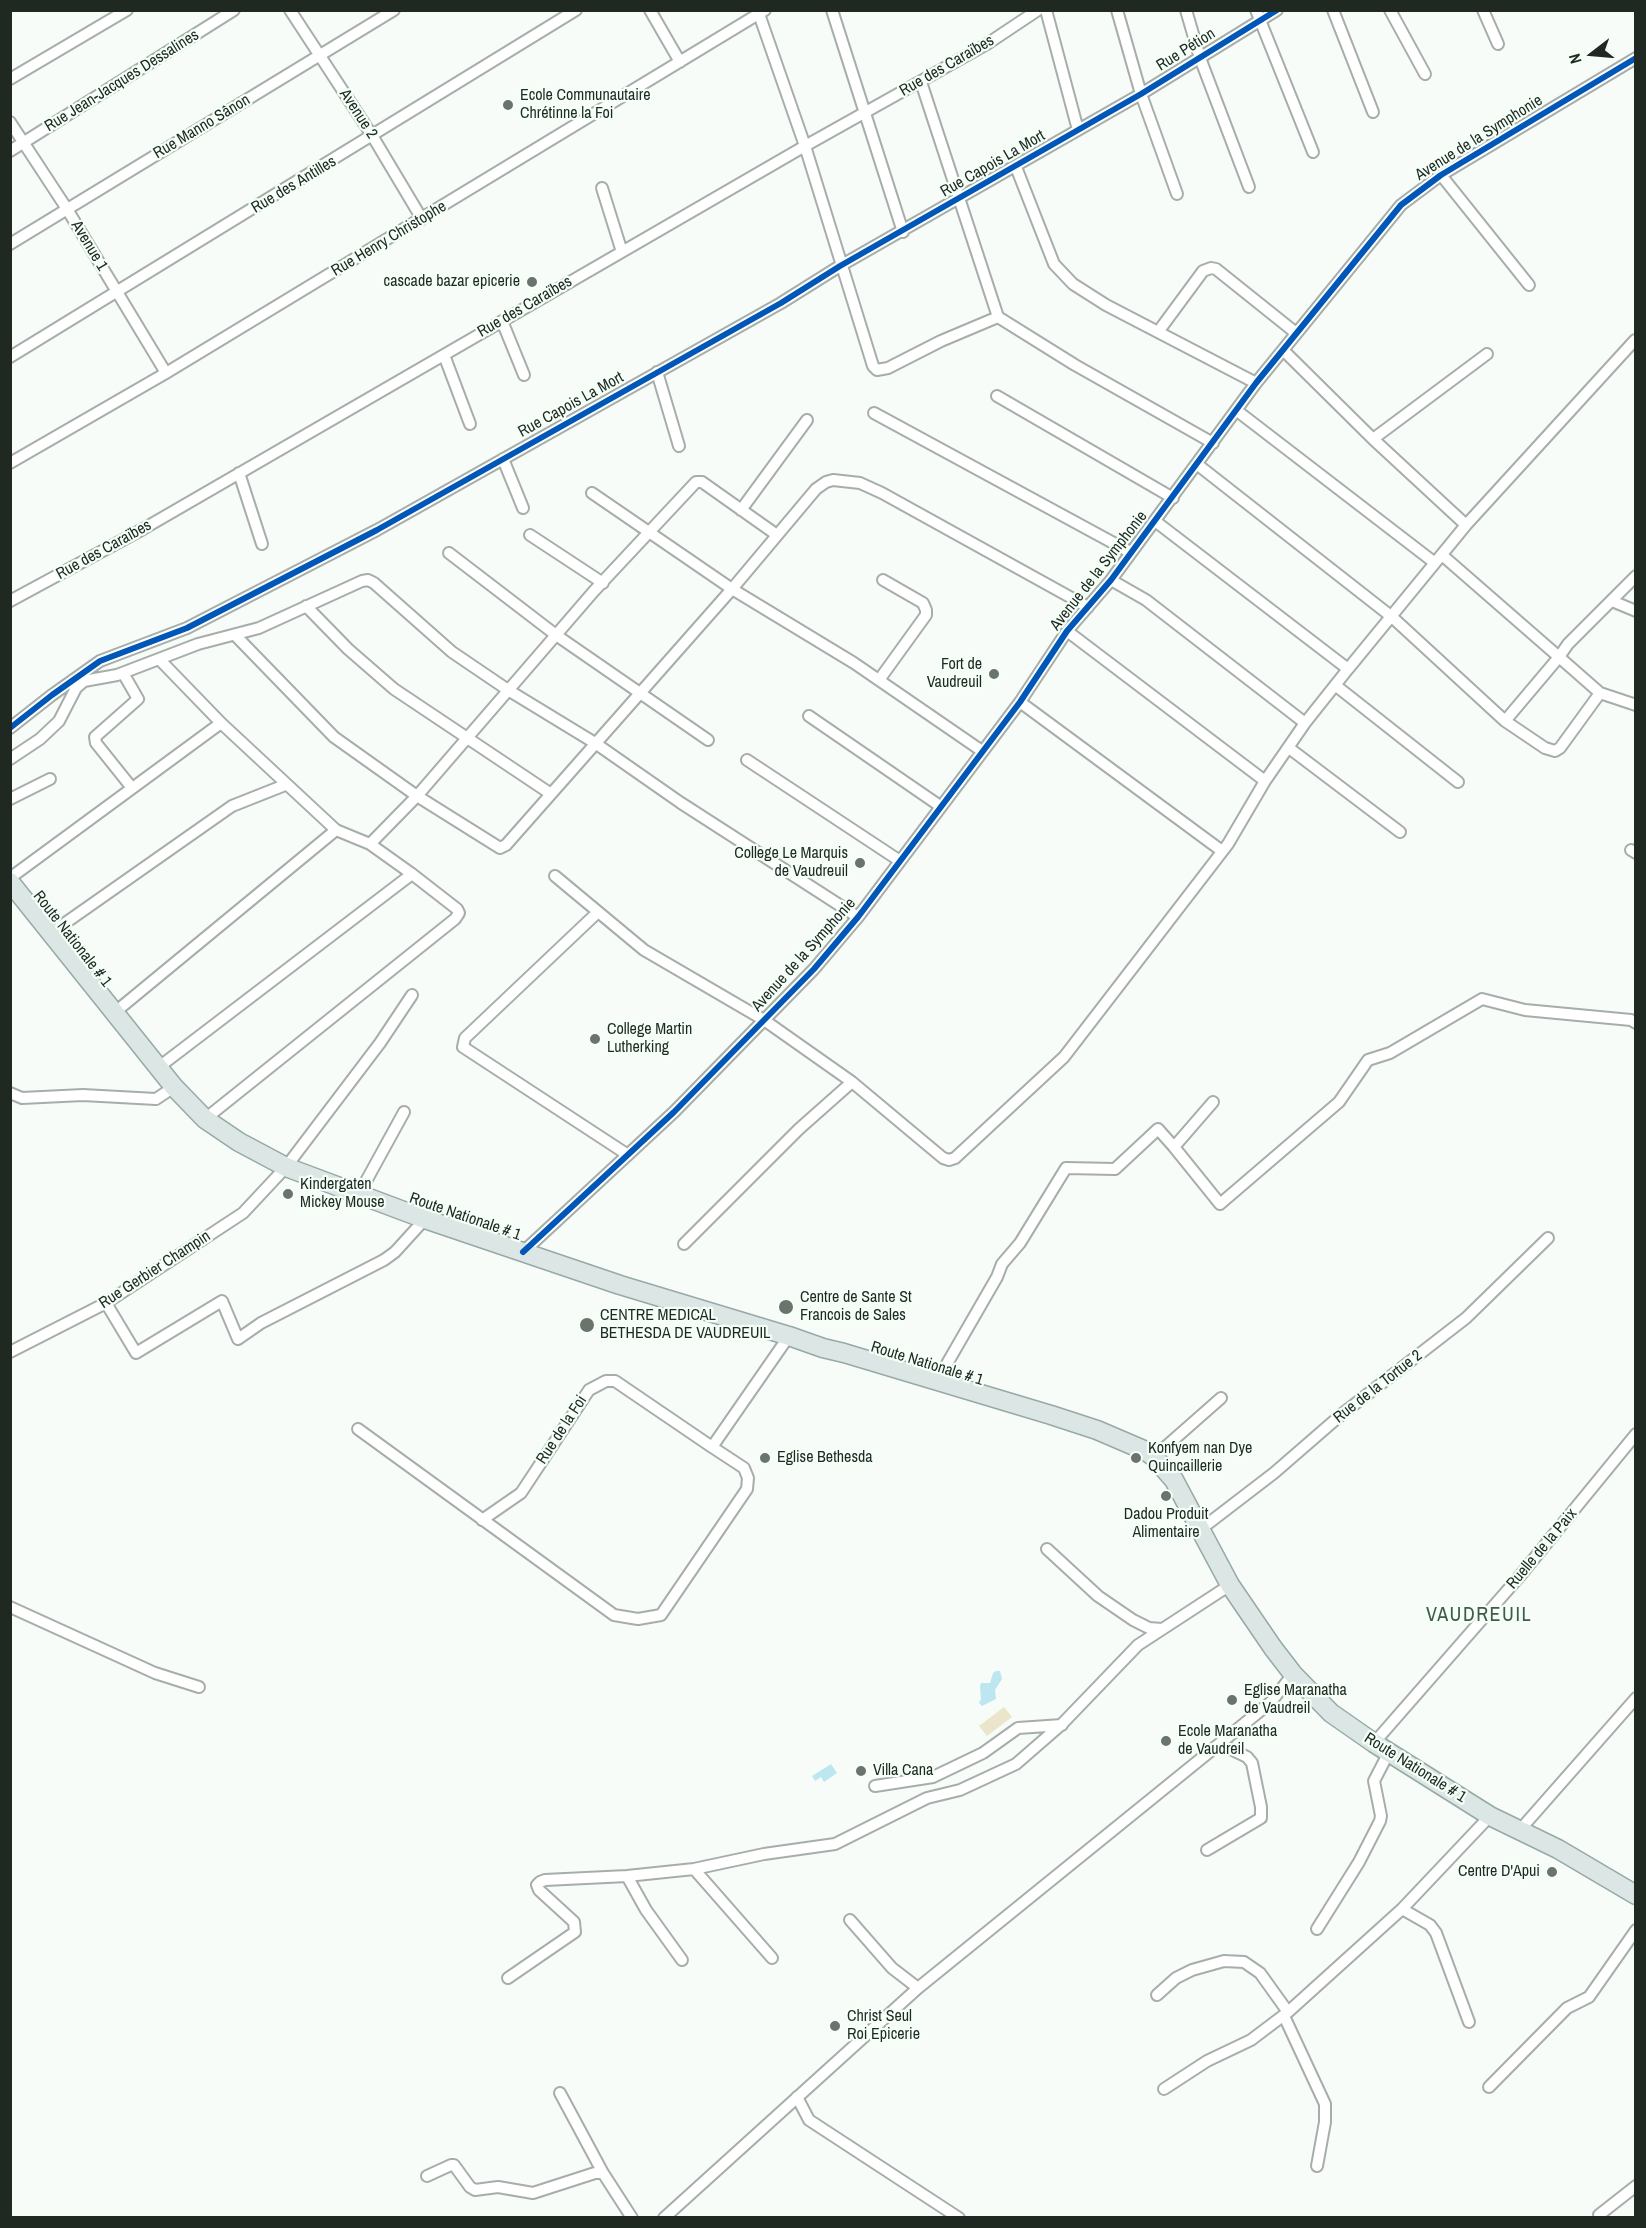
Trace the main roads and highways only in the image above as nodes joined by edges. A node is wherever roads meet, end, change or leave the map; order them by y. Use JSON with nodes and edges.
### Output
{"nodes":[{"id":1,"x":10,"y":882,"type":"edge"},
{"id":2,"x":1635,"y":1895,"type":"edge"}],
"edges":[{"from":1,"to":2,"type":"main road","name":"Route Nationale # 1"}]}
